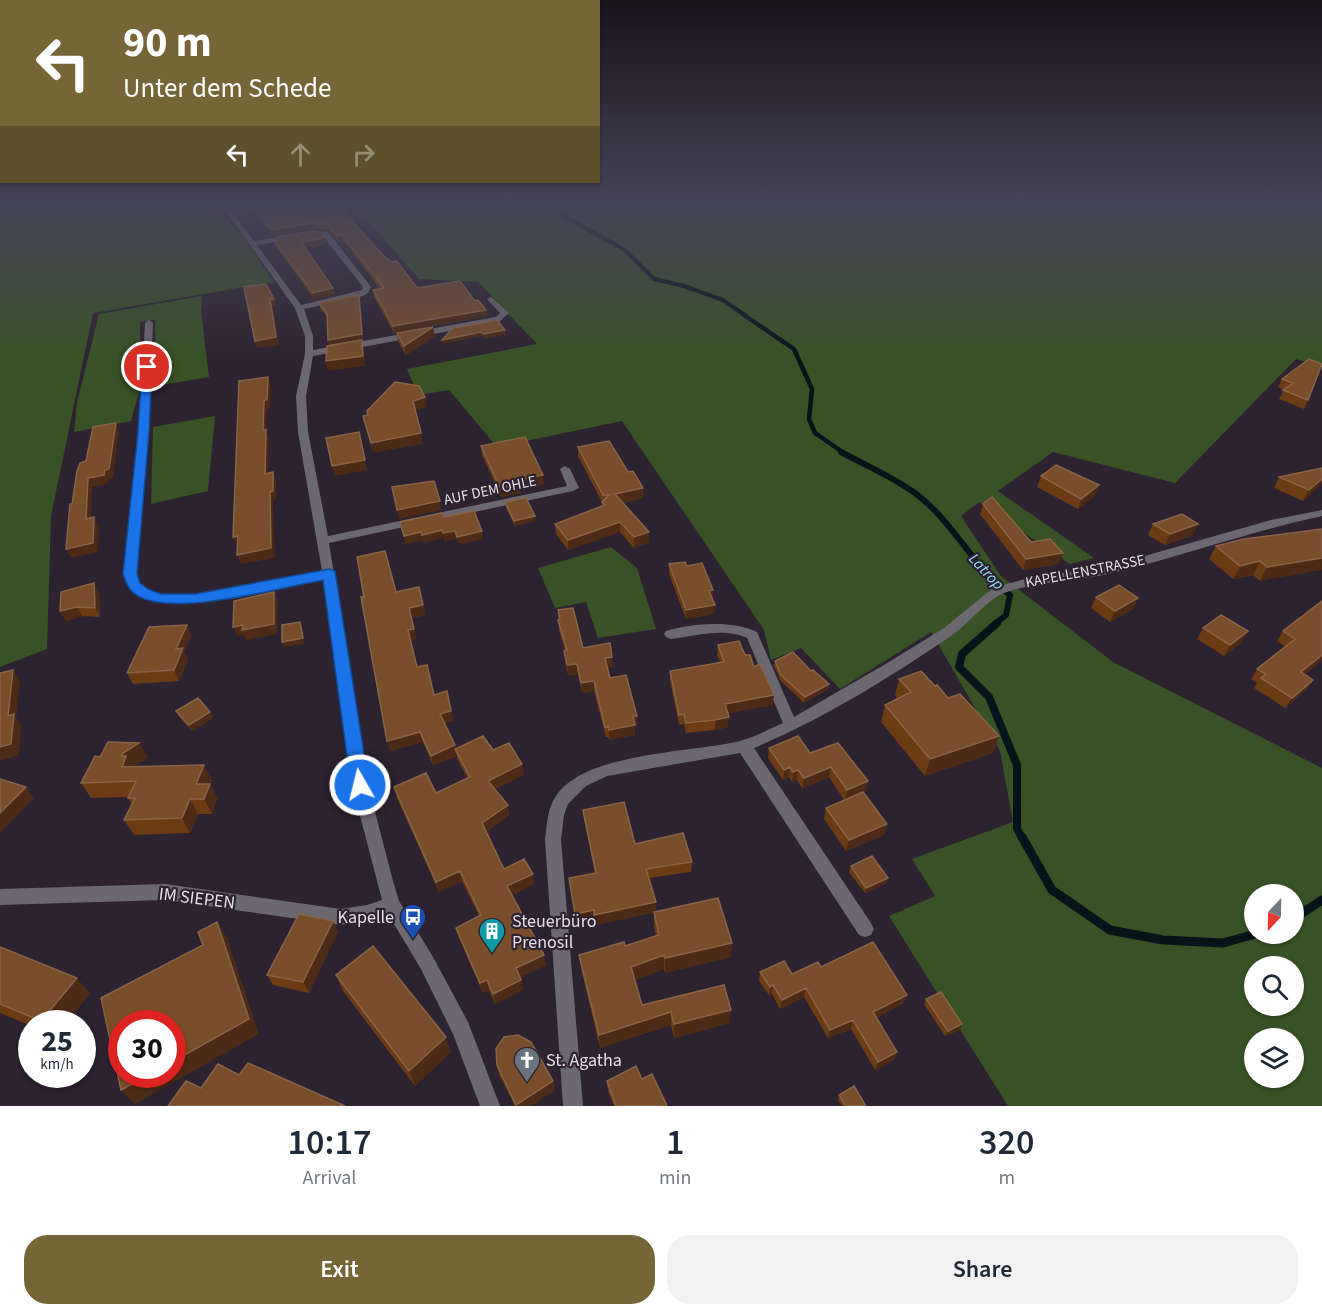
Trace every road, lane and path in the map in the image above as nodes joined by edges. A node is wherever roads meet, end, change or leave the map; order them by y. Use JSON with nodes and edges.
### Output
{"nodes":[{"id":1,"x":264,"y":258,"type":"edge"},
{"id":2,"x":344,"y":258,"type":"edge"},
{"id":3,"x":491,"y":300,"type":"dead end"},
{"id":4,"x":299,"y":308,"type":"junction"},
{"id":5,"x":149,"y":323,"type":"dead end"},
{"id":6,"x":309,"y":354,"type":"junction"},
{"id":7,"x":565,"y":469,"type":"dead end"},
{"id":8,"x":1322,"y":513,"type":"edge"},
{"id":9,"x":323,"y":541,"type":"junction"},
{"id":10,"x":330,"y":574,"type":"junction"},
{"id":11,"x":671,"y":634,"type":"dead end"},
{"id":12,"x":791,"y":726,"type":"junction"},
{"id":13,"x":744,"y":746,"type":"junction"},
{"id":14,"x":0,"y":897,"type":"edge"},
{"id":15,"x":392,"y":905,"type":"junction"},
{"id":16,"x":865,"y":929,"type":"dead end"},
{"id":17,"x":490,"y":1106,"type":"edge"},
{"id":18,"x":573,"y":1106,"type":"edge"}],
"edges":[{"from":1,"to":4,"type":"street"},
{"from":2,"to":4,"type":"street"},
{"from":3,"to":6,"type":"street"},
{"from":4,"to":6,"type":"street"},
{"from":5,"to":10,"type":"street"},
{"from":6,"to":9,"type":"street"},
{"from":7,"to":9,"type":"street","name":"AUF DEM OHLE"},
{"from":8,"to":12,"type":"street","name":"KAPELLENSTRASSE"},
{"from":9,"to":10,"type":"street"},
{"from":10,"to":15,"type":"street"},
{"from":11,"to":12,"type":"street"},
{"from":12,"to":13,"type":"street","name":"KAPELLENSTRASSE"},
{"from":13,"to":16,"type":"street"},
{"from":13,"to":18,"type":"street","name":"KAPELLENSTRASSE"},
{"from":14,"to":15,"type":"street","name":"IM SIEPEN"},
{"from":15,"to":17,"type":"street"}]}
